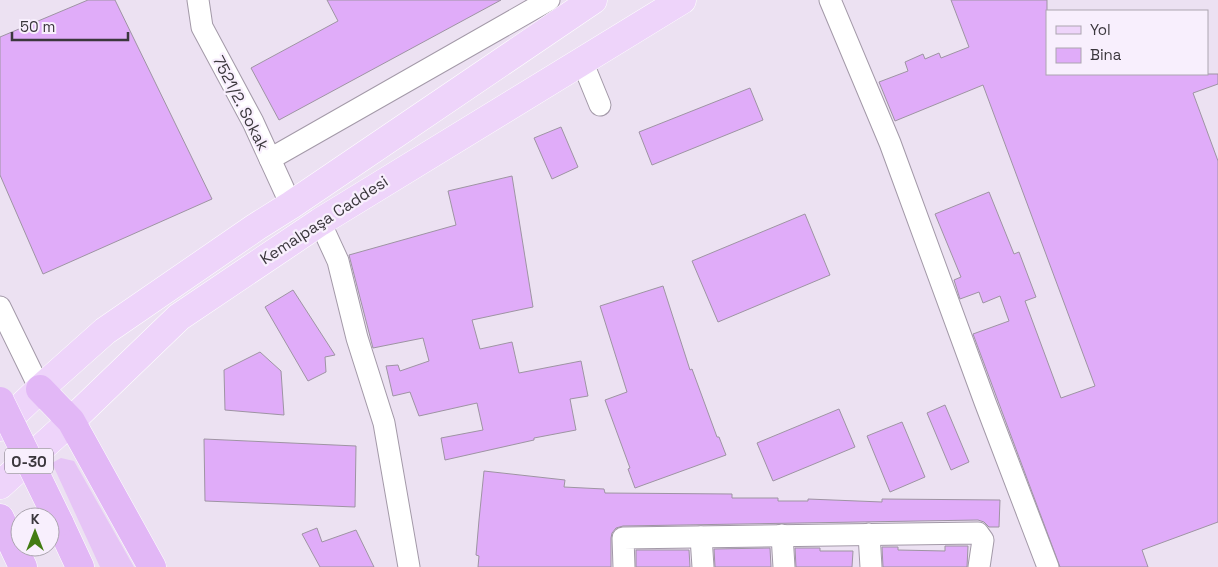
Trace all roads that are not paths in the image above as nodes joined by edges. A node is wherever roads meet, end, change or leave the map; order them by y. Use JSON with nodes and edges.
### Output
{"nodes":[{"id":1,"x":198,"y":0,"type":"edge"},
{"id":2,"x":549,"y":0,"type":"edge"},
{"id":3,"x":593,"y":0,"type":"edge"},
{"id":4,"x":682,"y":0,"type":"edge"},
{"id":5,"x":830,"y":0,"type":"edge"},
{"id":6,"x":582,"y":61,"type":"junction"},
{"id":7,"x":600,"y":105,"type":"dead end"},
{"id":8,"x":270,"y":160,"type":"junction"},
{"id":9,"x":291,"y":204,"type":"junction"},
{"id":10,"x":320,"y":222,"type":"junction"},
{"id":11,"x":0,"y":307,"type":"edge"},
{"id":12,"x":40,"y":389,"type":"junction"},
{"id":13,"x":0,"y":401,"type":"edge"},
{"id":14,"x":71,"y":420,"type":"junction"},
{"id":15,"x":0,"y":427,"type":"edge"},
{"id":16,"x":0,"y":485,"type":"edge"},
{"id":17,"x":0,"y":518,"type":"edge"},
{"id":18,"x":869,"y":534,"type":"junction"},
{"id":19,"x":782,"y":535,"type":"junction"},
{"id":20,"x":702,"y":537,"type":"junction"},
{"id":21,"x":23,"y":567,"type":"edge"},
{"id":22,"x":80,"y":567,"type":"edge"},
{"id":23,"x":152,"y":567,"type":"edge"},
{"id":24,"x":409,"y":567,"type":"edge"},
{"id":25,"x":624,"y":567,"type":"edge"},
{"id":26,"x":703,"y":567,"type":"edge"},
{"id":27,"x":784,"y":567,"type":"edge"},
{"id":28,"x":871,"y":567,"type":"edge"},
{"id":29,"x":979,"y":567,"type":"edge"},
{"id":30,"x":1048,"y":567,"type":"edge"}],
"edges":[{"from":1,"to":8,"type":"street","name":"7521/2. Sokak"},
{"from":2,"to":8,"type":"street"},
{"from":3,"to":9,"type":"main road","name":"Kemalpaşa Caddesi"},
{"from":4,"to":6,"type":"main road","name":"Kemalpaşa Caddesi"},
{"from":5,"to":30,"type":"street"},
{"from":6,"to":7,"type":"street"},
{"from":6,"to":10,"type":"main road","name":"Kemalpaşa Caddesi"},
{"from":8,"to":9,"type":"street","name":"7521/2. Sokak"},
{"from":9,"to":12,"type":"main road","name":"Kemalpaşa Caddesi"},
{"from":10,"to":14,"type":"main road","name":"Kemalpaşa Caddesi"},
{"from":10,"to":24,"type":"street"},
{"from":11,"to":12,"type":"street"},
{"from":12,"to":14,"type":"highway"},
{"from":12,"to":15,"type":"main road","name":"Kemalpaşa Caddesi"},
{"from":13,"to":22,"type":"highway","number":"O-30","bridge":true},
{"from":14,"to":16,"type":"main road","name":"Kemalpaşa Caddesi"},
{"from":14,"to":23,"type":"highway"},
{"from":17,"to":21,"type":"highway"},
{"from":18,"to":19,"type":"street"},
{"from":18,"to":28,"type":"street"},
{"from":18,"to":29,"type":"street"},
{"from":19,"to":20,"type":"street"},
{"from":19,"to":27,"type":"street"},
{"from":20,"to":25,"type":"street"},
{"from":20,"to":26,"type":"street"}]}
